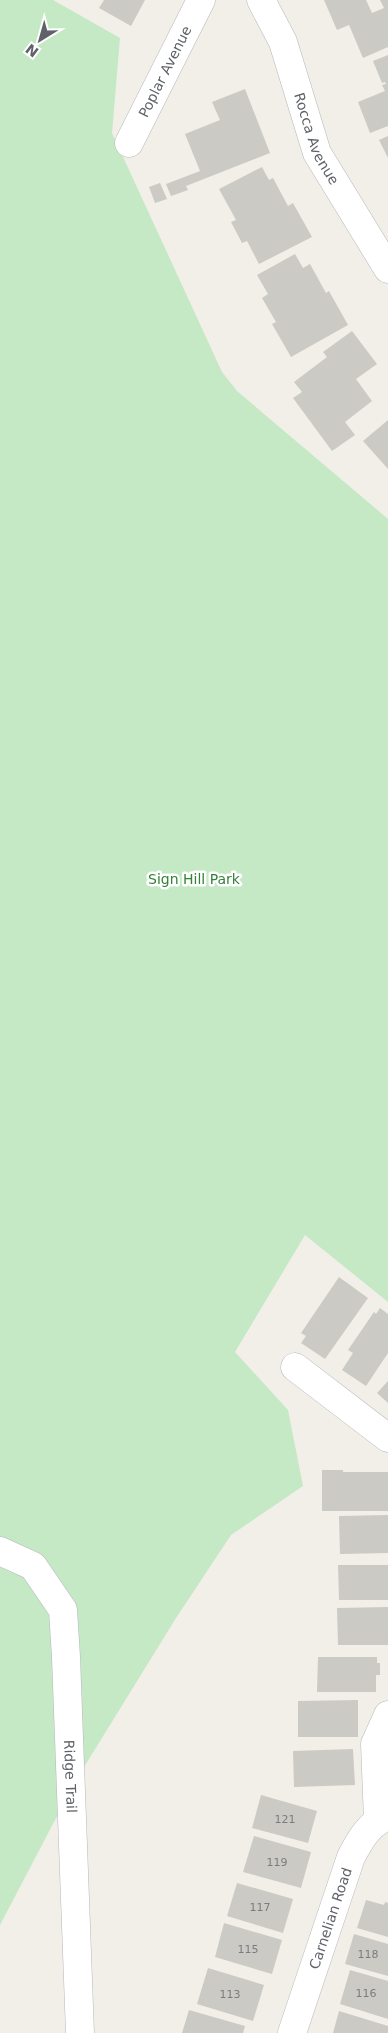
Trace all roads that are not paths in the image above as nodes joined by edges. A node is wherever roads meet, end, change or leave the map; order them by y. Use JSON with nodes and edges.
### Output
{"nodes":[{"id":1,"x":201,"y":0,"type":"edge"},
{"id":2,"x":261,"y":0,"type":"edge"},
{"id":3,"x":129,"y":143,"type":"dead end"},
{"id":4,"x":388,"y":269,"type":"edge"},
{"id":5,"x":295,"y":1367,"type":"dead end"},
{"id":6,"x":388,"y":1438,"type":"edge"},
{"id":7,"x":0,"y":1551,"type":"edge"},
{"id":8,"x":388,"y":1716,"type":"edge"},
{"id":9,"x":383,"y":1818,"type":"edge"},
{"id":10,"x":80,"y":2033,"type":"edge"},
{"id":11,"x":292,"y":2033,"type":"edge"}],
"edges":[{"from":1,"to":3,"type":"street","name":"Poplar Avenue"},
{"from":2,"to":4,"type":"street","name":"Rocca Avenue"},
{"from":5,"to":6,"type":"street"},
{"from":7,"to":10,"type":"street","name":"Ridge Trail"},
{"from":8,"to":9,"type":"street"},
{"from":9,"to":11,"type":"street","name":"Carnelian Road"}]}
